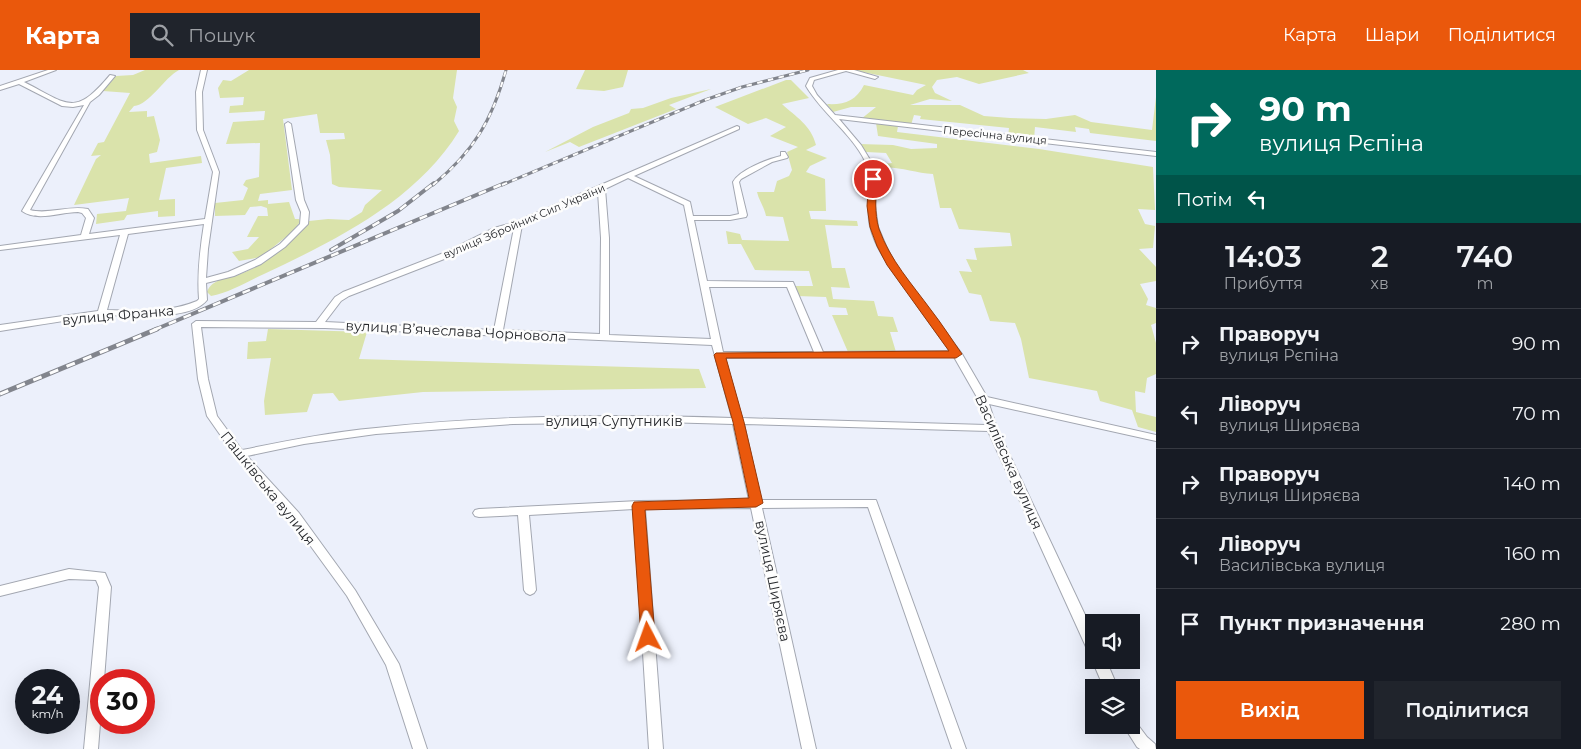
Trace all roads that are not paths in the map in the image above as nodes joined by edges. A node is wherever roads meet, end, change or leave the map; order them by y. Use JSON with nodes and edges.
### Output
{"nodes":[{"id":1,"x":54,"y":70,"type":"edge"},
{"id":2,"x":204,"y":70,"type":"edge"},
{"id":3,"x":845,"y":70,"type":"edge"},
{"id":4,"x":112,"y":76,"type":"dead end"},
{"id":5,"x":875,"y":77,"type":"dead end"},
{"id":6,"x":20,"y":82,"type":"junction"},
{"id":7,"x":0,"y":88,"type":"edge"},
{"id":8,"x":88,"y":103,"type":"junction"},
{"id":9,"x":834,"y":117,"type":"junction"},
{"id":10,"x":288,"y":124,"type":"dead end"},
{"id":11,"x":737,"y":128,"type":"dead end"},
{"id":12,"x":782,"y":153,"type":"dead end"},
{"id":13,"x":1156,"y":154,"type":"edge"},
{"id":14,"x":629,"y":176,"type":"junction"},
{"id":15,"x":601,"y":188,"type":"junction"},
{"id":16,"x":691,"y":218,"type":"junction"},
{"id":17,"x":208,"y":221,"type":"junction"},
{"id":18,"x":518,"y":224,"type":"junction"},
{"id":19,"x":124,"y":233,"type":"junction"},
{"id":20,"x":84,"y":238,"type":"junction"},
{"id":21,"x":0,"y":248,"type":"edge"},
{"id":22,"x":202,"y":282,"type":"junction"},
{"id":23,"x":705,"y":284,"type":"junction"},
{"id":24,"x":102,"y":313,"type":"junction"},
{"id":25,"x":196,"y":324,"type":"joint"},
{"id":26,"x":319,"y":325,"type":"junction"},
{"id":27,"x":0,"y":328,"type":"edge"},
{"id":28,"x":498,"y":332,"type":"junction"},
{"id":29,"x":604,"y":337,"type":"junction"},
{"id":30,"x":716,"y":342,"type":"junction"},
{"id":31,"x":956,"y":354,"type":"junction"},
{"id":32,"x":719,"y":355,"type":"junction"},
{"id":33,"x":820,"y":355,"type":"junction"},
{"id":34,"x":983,"y":399,"type":"junction"},
{"id":35,"x":738,"y":422,"type":"junction"},
{"id":36,"x":992,"y":428,"type":"junction"},
{"id":37,"x":1156,"y":438,"type":"edge"},
{"id":38,"x":238,"y":454,"type":"junction"},
{"id":39,"x":756,"y":503,"type":"junction"},
{"id":40,"x":639,"y":506,"type":"junction"},
{"id":41,"x":523,"y":510,"type":"junction"},
{"id":42,"x":479,"y":512,"type":"dead end"},
{"id":43,"x":530,"y":590,"type":"dead end"},
{"id":44,"x":0,"y":591,"type":"edge"},
{"id":45,"x":1085,"y":630,"type":"edge"},
{"id":46,"x":1136,"y":734,"type":"edge"},
{"id":47,"x":91,"y":749,"type":"edge"},
{"id":48,"x":420,"y":749,"type":"edge"},
{"id":49,"x":656,"y":749,"type":"edge"},
{"id":50,"x":809,"y":749,"type":"edge"},
{"id":51,"x":959,"y":749,"type":"edge"},
{"id":52,"x":1150,"y":749,"type":"edge"}],
"edges":[{"from":1,"to":6,"type":"street"},
{"from":2,"to":17,"type":"street"},
{"from":3,"to":5,"type":"street","name":"Василівська вулиця"},
{"from":3,"to":9,"type":"street","name":"Василівська вулиця"},
{"from":4,"to":8,"type":"street"},
{"from":6,"to":7,"type":"street"},
{"from":6,"to":8,"type":"street"},
{"from":8,"to":20,"type":"street"},
{"from":9,"to":13,"type":"street","name":"Пересічна вулиця"},
{"from":9,"to":31,"type":"street","name":"Василівська вулиця"},
{"from":10,"to":22,"type":"street"},
{"from":11,"to":14,"type":"street","name":"вулиця Збройних Сил України"},
{"from":12,"to":16,"type":"street"},
{"from":14,"to":15,"type":"street","name":"вулиця Збройних Сил України"},
{"from":14,"to":16,"type":"street","name":"вулиця Ширяєва"},
{"from":15,"to":18,"type":"street","name":"вулиця Збройних Сил України"},
{"from":15,"to":29,"type":"street"},
{"from":16,"to":23,"type":"street","name":"вулиця Ширяєва"},
{"from":17,"to":19,"type":"street"},
{"from":17,"to":22,"type":"street"},
{"from":18,"to":26,"type":"street","name":"вулиця Збройних Сил України"},
{"from":18,"to":28,"type":"street"},
{"from":19,"to":20,"type":"street"},
{"from":19,"to":24,"type":"street"},
{"from":20,"to":21,"type":"street"},
{"from":22,"to":24,"type":"street","name":"вулиця Франка"},
{"from":23,"to":30,"type":"street","name":"вулиця Ширяєва"},
{"from":23,"to":33,"type":"street"},
{"from":24,"to":27,"type":"street","name":"вулиця Франка"},
{"from":25,"to":26,"type":"street","name":"вулиця Вʼячеслава Чорновола"},
{"from":25,"to":38,"type":"street","name":"Пашківська вулиця"},
{"from":26,"to":28,"type":"street","name":"вулиця Вʼячеслава Чорновола"},
{"from":28,"to":29,"type":"street","name":"вулиця Вʼячеслава Чорновола"},
{"from":29,"to":30,"type":"street","name":"вулиця Вʼячеслава Чорновола"},
{"from":30,"to":32,"type":"street","name":"вулиця Ширяєва"},
{"from":31,"to":33,"type":"street"},
{"from":31,"to":34,"type":"street","name":"Василівська вулиця"},
{"from":32,"to":33,"type":"street"},
{"from":32,"to":35,"type":"street","name":"вулиця Ширяєва"},
{"from":34,"to":36,"type":"street","name":"Василівська вулиця"},
{"from":34,"to":37,"type":"street"},
{"from":35,"to":36,"type":"street","name":"вулиця Супутників"},
{"from":35,"to":38,"type":"street","name":"вулиця Супутників"},
{"from":35,"to":39,"type":"street","name":"вулиця Ширяєва"},
{"from":36,"to":45,"type":"street","name":"Василівська вулиця"},
{"from":38,"to":48,"type":"street","name":"Пашківська вулиця"},
{"from":39,"to":40,"type":"street"},
{"from":39,"to":50,"type":"street","name":"вулиця Ширяєва"},
{"from":39,"to":51,"type":"street"},
{"from":40,"to":41,"type":"street"},
{"from":40,"to":49,"type":"street"},
{"from":41,"to":42,"type":"street"},
{"from":41,"to":43,"type":"street"},
{"from":44,"to":47,"type":"street"},
{"from":46,"to":52,"type":"street"}]}
